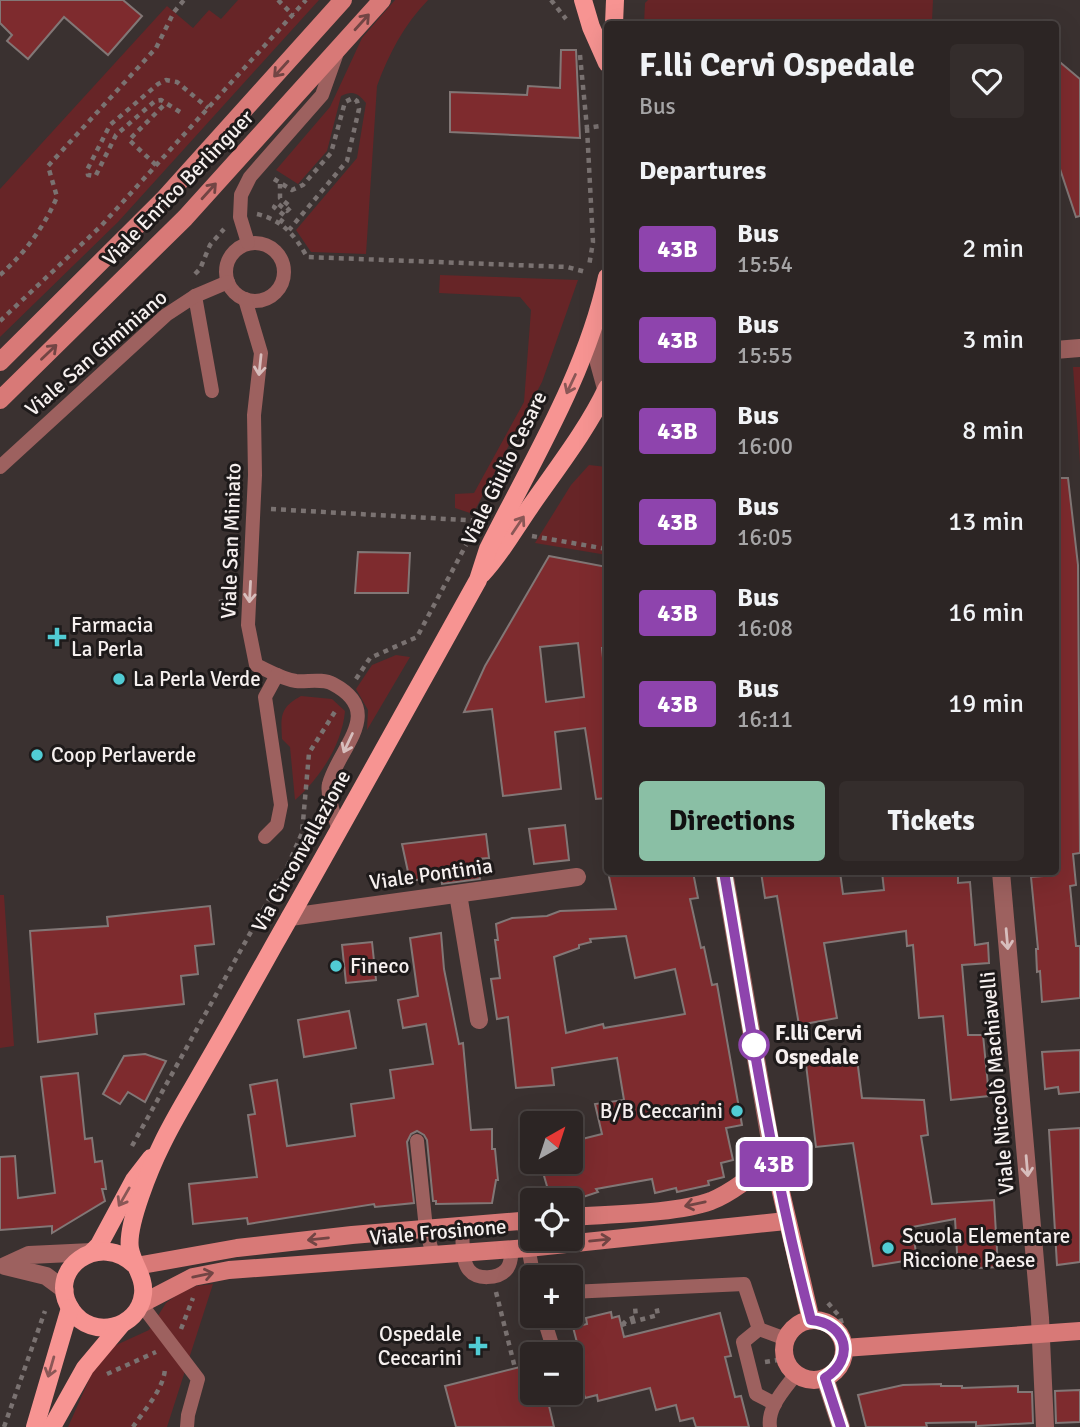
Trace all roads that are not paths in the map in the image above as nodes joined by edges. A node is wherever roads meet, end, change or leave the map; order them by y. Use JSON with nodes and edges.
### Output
{"nodes":[{"id":1,"x":343,"y":0,"type":"edge"},
{"id":2,"x":382,"y":0,"type":"edge"},
{"id":3,"x":583,"y":0,"type":"edge"},
{"id":4,"x":615,"y":0,"type":"edge"},
{"id":5,"x":614,"y":21,"type":"edge"},
{"id":6,"x":339,"y":47,"type":"junction"},
{"id":7,"x":604,"y":56,"type":"edge"},
{"id":8,"x":248,"y":243,"type":"junction"},
{"id":9,"x":228,"y":282,"type":"junction"},
{"id":10,"x":604,"y":290,"type":"edge"},
{"id":11,"x":195,"y":296,"type":"junction"},
{"id":12,"x":244,"y":299,"type":"junction"},
{"id":13,"x":597,"y":320,"type":"junction"},
{"id":14,"x":1080,"y":348,"type":"edge"},
{"id":15,"x":1059,"y":350,"type":"edge"},
{"id":16,"x":0,"y":362,"type":"edge"},
{"id":17,"x":604,"y":380,"type":"edge"},
{"id":18,"x":212,"y":391,"type":"dead end"},
{"id":19,"x":604,"y":395,"type":"edge"},
{"id":20,"x":0,"y":400,"type":"edge"},
{"id":21,"x":0,"y":467,"type":"edge"},
{"id":22,"x":509,"y":524,"type":"junction"},
{"id":23,"x":478,"y":580,"type":"joint"},
{"id":24,"x":277,"y":676,"type":"junction"},
{"id":25,"x":339,"y":831,"type":"junction"},
{"id":26,"x":265,"y":837,"type":"dead end"},
{"id":27,"x":725,"y":875,"type":"edge"},
{"id":28,"x":1001,"y":875,"type":"edge"},
{"id":29,"x":577,"y":877,"type":"dead end"},
{"id":30,"x":458,"y":894,"type":"junction"},
{"id":31,"x":290,"y":917,"type":"junction"},
{"id":32,"x":479,"y":1020,"type":"dead end"},
{"id":33,"x":417,"y":1141,"type":"dead end"},
{"id":34,"x":162,"y":1144,"type":"junction"},
{"id":35,"x":773,"y":1157,"type":"junction"},
{"id":36,"x":583,"y":1216,"type":"edge"},
{"id":37,"x":520,"y":1222,"type":"edge"},
{"id":38,"x":786,"y":1222,"type":"junction"},
{"id":39,"x":462,"y":1226,"type":"junction"},
{"id":40,"x":426,"y":1229,"type":"junction"},
{"id":41,"x":352,"y":1235,"type":"junction"},
{"id":42,"x":583,"y":1242,"type":"edge"},
{"id":43,"x":520,"y":1248,"type":"joint"},
{"id":44,"x":92,"y":1252,"type":"junction"},
{"id":45,"x":463,"y":1253,"type":"junction"},
{"id":46,"x":433,"y":1255,"type":"junction"},
{"id":47,"x":352,"y":1262,"type":"junction"},
{"id":48,"x":2,"y":1266,"type":"edge"},
{"id":49,"x":136,"y":1266,"type":"junction"},
{"id":50,"x":65,"y":1290,"type":"junction"},
{"id":51,"x":583,"y":1291,"type":"edge"},
{"id":52,"x":141,"y":1304,"type":"junction"},
{"id":53,"x":70,"y":1308,"type":"junction"},
{"id":54,"x":811,"y":1320,"type":"junction"},
{"id":55,"x":121,"y":1325,"type":"junction"},
{"id":56,"x":759,"y":1329,"type":"junction"},
{"id":57,"x":1080,"y":1331,"type":"edge"},
{"id":58,"x":1041,"y":1333,"type":"junction"},
{"id":59,"x":786,"y":1339,"type":"junction"},
{"id":60,"x":844,"y":1348,"type":"junction"},
{"id":61,"x":796,"y":1374,"type":"junction"},
{"id":62,"x":825,"y":1378,"type":"junction"},
{"id":63,"x":775,"y":1404,"type":"junction"},
{"id":64,"x":35,"y":1427,"type":"edge"},
{"id":65,"x":52,"y":1427,"type":"edge"},
{"id":66,"x":187,"y":1427,"type":"edge"},
{"id":67,"x":770,"y":1427,"type":"edge"},
{"id":68,"x":841,"y":1427,"type":"edge"},
{"id":69,"x":1045,"y":1427,"type":"edge"}],
"edges":[{"from":1,"to":16,"type":"street","name":"Viale Enrico Berlinguer","one_way":true},
{"from":6,"to":2,"type":"street","name":"Viale Enrico Berlinguer","one_way":true},
{"from":3,"to":7,"type":"main road"},
{"from":4,"to":5,"type":"main road"},
{"from":6,"to":8,"type":"lane"},
{"from":20,"to":6,"type":"street","name":"Viale Enrico Berlinguer","one_way":true},
{"from":8,"to":9,"type":"lane"},
{"from":8,"to":12,"type":"lane"},
{"from":9,"to":11,"type":"lane","name":"Viale San Giminiano"},
{"from":9,"to":12,"type":"lane"},
{"from":10,"to":13,"type":"main road","name":"Viale Giulio Cesare"},
{"from":11,"to":18,"type":"lane"},
{"from":11,"to":21,"type":"lane","name":"Viale San Giminiano"},
{"from":12,"to":24,"type":"lane","name":"Viale San Miniato","one_way":true},
{"from":13,"to":17,"type":"street"},
{"from":13,"to":22,"type":"main road","name":"Viale Giulio Cesare","one_way":true},
{"from":14,"to":15,"type":"street"},
{"from":22,"to":19,"type":"main road","name":"Viale Giulio Cesare","one_way":true},
{"from":22,"to":23,"type":"main road","name":"Viale Giulio Cesare"},
{"from":23,"to":25,"type":"main road","name":"Via Circonvallazione"},
{"from":24,"to":25,"type":"lane","one_way":true},
{"from":24,"to":26,"type":"lane"},
{"from":25,"to":31,"type":"main road","name":"Via Circonvallazione"},
{"from":27,"to":35,"type":"street"},
{"from":28,"to":58,"type":"street","name":"Viale Niccolò Machiavelli","one_way":true},
{"from":29,"to":30,"type":"street","name":"Viale Pontinia"},
{"from":30,"to":31,"type":"street","name":"Viale Pontinia"},
{"from":30,"to":32,"type":"street"},
{"from":31,"to":34,"type":"main road","name":"Via Circonvallazione"},
{"from":33,"to":40,"type":"lane","name":"Viale Frosinone"},
{"from":34,"to":44,"type":"main road","name":"Via Circonvallazione","one_way":true},
{"from":34,"to":49,"type":"main road","name":"Via Circonvallazione"},
{"from":35,"to":36,"type":"street","one_way":true},
{"from":35,"to":38,"type":"street"},
{"from":37,"to":39,"type":"street","name":"Viale Frosinone"},
{"from":42,"to":38,"type":"street","name":"Viale Frosinone","one_way":true},
{"from":38,"to":54,"type":"street"},
{"from":39,"to":40,"type":"street","name":"Viale Frosinone"},
{"from":39,"to":45,"type":"lane"},
{"from":40,"to":41,"type":"street","name":"Viale Frosinone"},
{"from":40,"to":46,"type":"lane"},
{"from":41,"to":47,"type":"lane"},
{"from":41,"to":49,"type":"street","name":"Viale Frosinone","one_way":true},
{"from":43,"to":45,"type":"street","name":"Viale Frosinone"},
{"from":43,"to":45,"type":"lane"},
{"from":44,"to":48,"type":"street"},
{"from":44,"to":49,"type":"main road"},
{"from":44,"to":50,"type":"main road","name":"Via Circonvallazione"},
{"from":45,"to":46,"type":"street","name":"Viale Frosinone"},
{"from":46,"to":47,"type":"street","name":"Viale Frosinone"},
{"from":52,"to":47,"type":"street","name":"Viale Frosinone","one_way":true},
{"from":48,"to":50,"type":"street"},
{"from":49,"to":52,"type":"main road","name":"Via Circonvallazione"},
{"from":50,"to":53,"type":"main road"},
{"from":51,"to":56,"type":"lane"},
{"from":52,"to":55,"type":"main road"},
{"from":52,"to":66,"type":"lane"},
{"from":53,"to":55,"type":"main road"},
{"from":53,"to":64,"type":"main road","one_way":true},
{"from":54,"to":59,"type":"street"},
{"from":54,"to":60,"type":"street"},
{"from":55,"to":65,"type":"main road"},
{"from":56,"to":59,"type":"lane"},
{"from":56,"to":63,"type":"lane"},
{"from":57,"to":58,"type":"street"},
{"from":58,"to":60,"type":"street"},
{"from":58,"to":69,"type":"street","name":"Viale Niccolò Machiavelli"},
{"from":59,"to":61,"type":"street"},
{"from":60,"to":62,"type":"street"},
{"from":61,"to":62,"type":"street"},
{"from":61,"to":63,"type":"lane"},
{"from":62,"to":68,"type":"street"},
{"from":63,"to":67,"type":"lane"}]}
